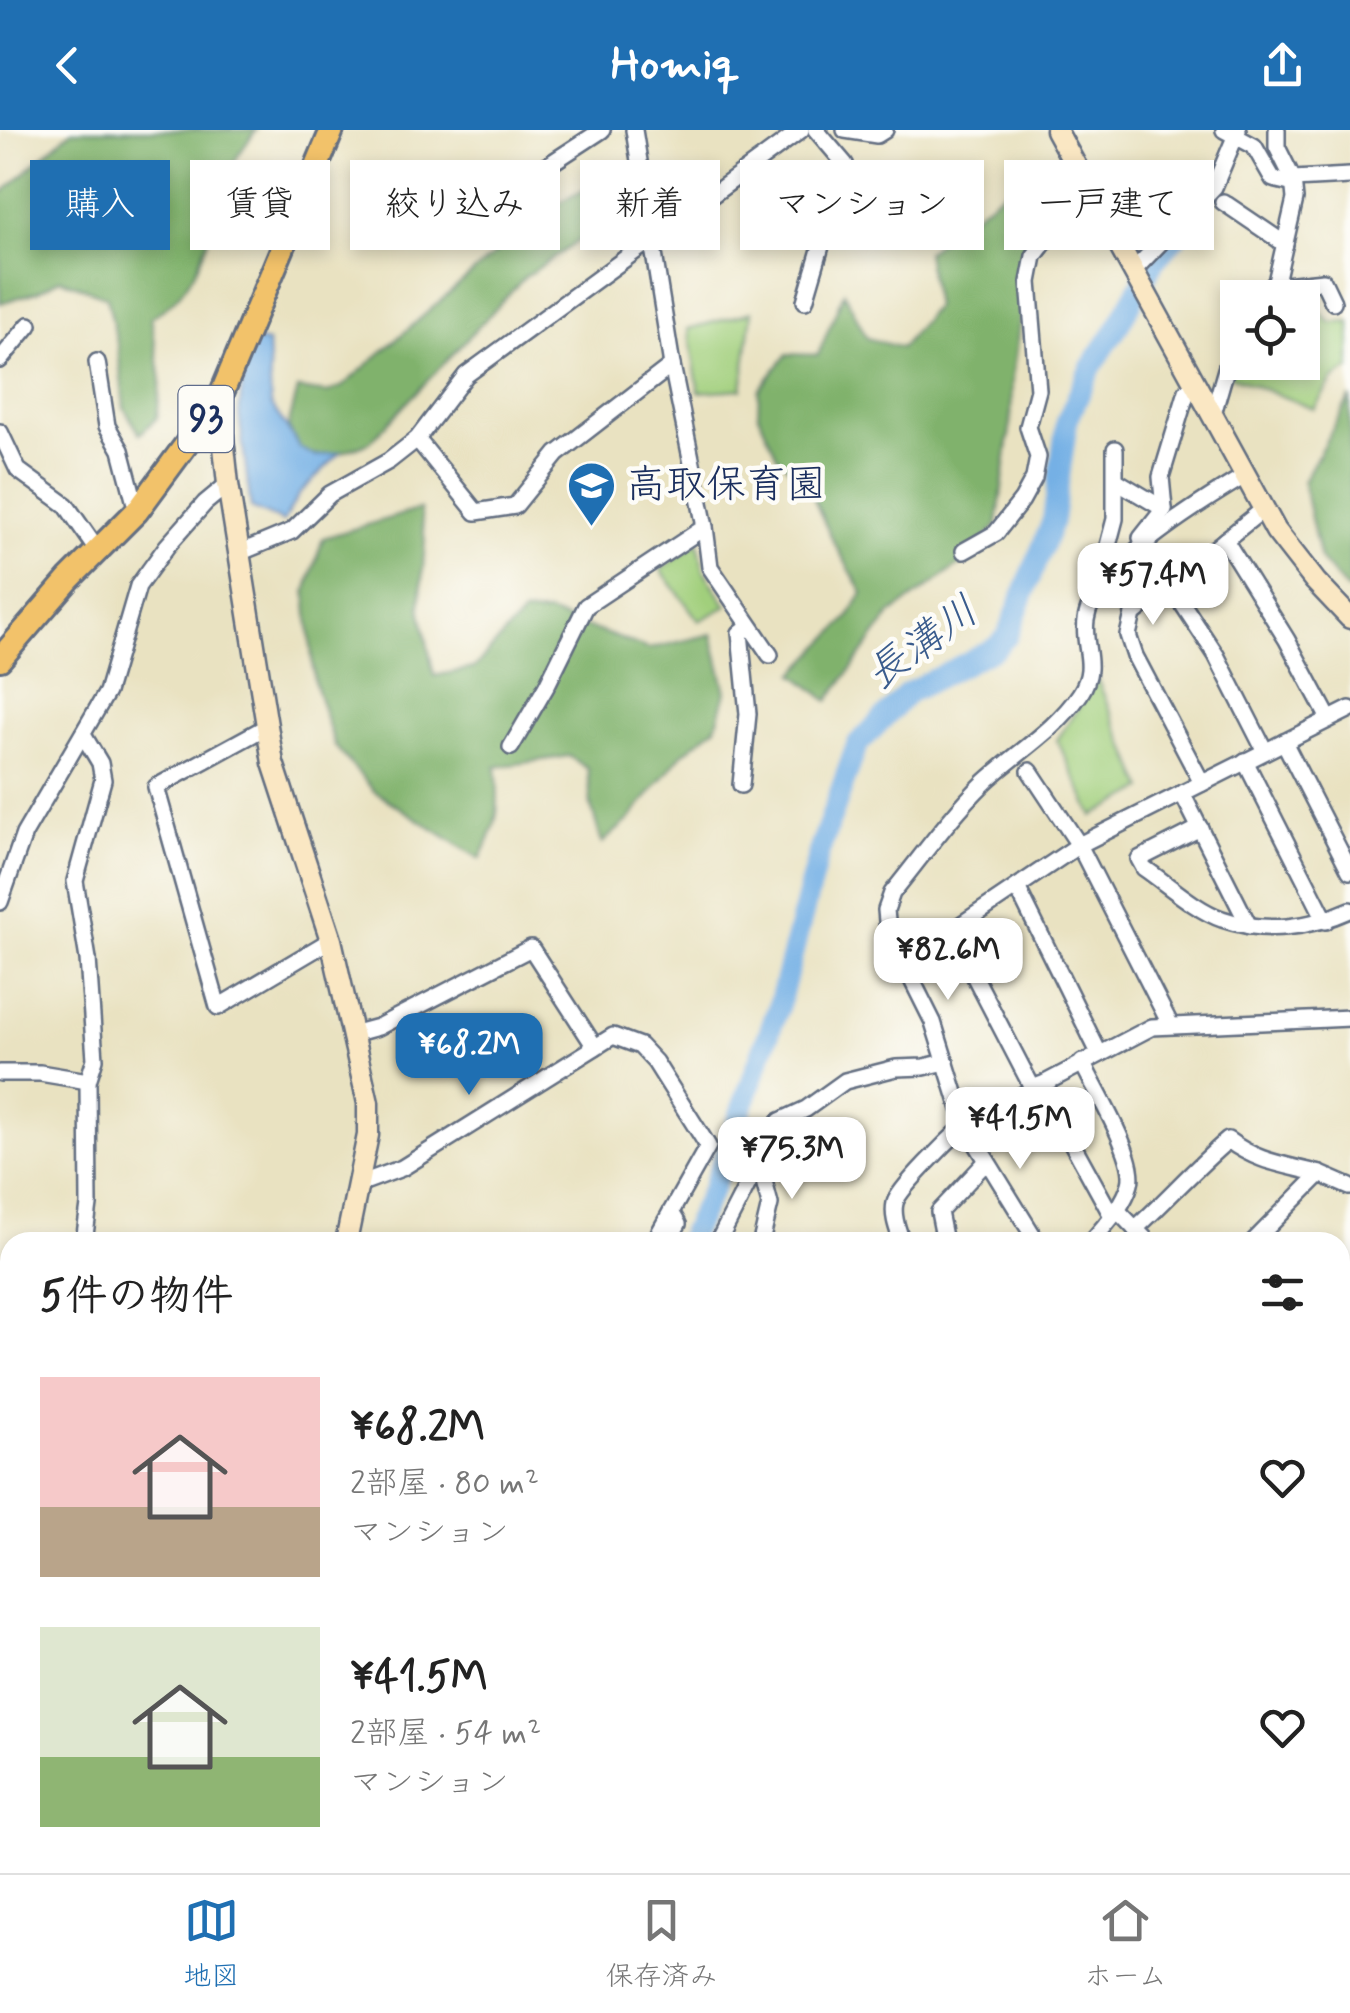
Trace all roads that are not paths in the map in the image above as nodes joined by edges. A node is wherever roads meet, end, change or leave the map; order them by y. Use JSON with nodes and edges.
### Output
{"nodes":[{"id":1,"x":332,"y":130,"type":"edge"},
{"id":2,"x":602,"y":130,"type":"edge"},
{"id":3,"x":634,"y":130,"type":"edge"},
{"id":4,"x":802,"y":130,"type":"edge"},
{"id":5,"x":816,"y":130,"type":"edge"},
{"id":6,"x":845,"y":130,"type":"edge"},
{"id":7,"x":884,"y":130,"type":"edge"},
{"id":8,"x":1056,"y":130,"type":"edge"},
{"id":9,"x":1277,"y":130,"type":"edge"},
{"id":10,"x":1232,"y":132,"type":"edge"},
{"id":11,"x":556,"y":160,"type":"edge"},
{"id":12,"x":638,"y":160,"type":"edge"},
{"id":13,"x":1073,"y":160,"type":"edge"},
{"id":14,"x":1350,"y":176,"type":"edge"},
{"id":15,"x":1294,"y":182,"type":"junction"},
{"id":16,"x":720,"y":188,"type":"edge"},
{"id":17,"x":1223,"y":202,"type":"dead end"},
{"id":18,"x":1285,"y":244,"type":"junction"},
{"id":19,"x":634,"y":250,"type":"edge"},
{"id":20,"x":652,"y":250,"type":"edge"},
{"id":21,"x":1039,"y":250,"type":"edge"},
{"id":22,"x":1123,"y":250,"type":"edge"},
{"id":23,"x":1134,"y":270,"type":"junction"},
{"id":24,"x":1276,"y":280,"type":"edge"},
{"id":25,"x":1320,"y":281,"type":"edge"},
{"id":26,"x":804,"y":301,"type":"dead end"},
{"id":27,"x":1333,"y":302,"type":"dead end"},
{"id":28,"x":28,"y":325,"type":"dead end"},
{"id":29,"x":0,"y":360,"type":"edge"},
{"id":30,"x":98,"y":362,"type":"dead end"},
{"id":31,"x":672,"y":365,"type":"junction"},
{"id":32,"x":1223,"y":380,"type":"edge"},
{"id":33,"x":1187,"y":391,"type":"dead end"},
{"id":34,"x":219,"y":400,"type":"junction"},
{"id":35,"x":1213,"y":414,"type":"junction"},
{"id":36,"x":0,"y":432,"type":"edge"},
{"id":37,"x":417,"y":439,"type":"junction"},
{"id":38,"x":1115,"y":449,"type":"dead end"},
{"id":39,"x":1246,"y":474,"type":"junction"},
{"id":40,"x":1116,"y":481,"type":"junction"},
{"id":41,"x":228,"y":484,"type":"junction"},
{"id":42,"x":1264,"y":508,"type":"junction"},
{"id":43,"x":1164,"y":509,"type":"junction"},
{"id":44,"x":138,"y":511,"type":"junction"},
{"id":45,"x":705,"y":527,"type":"junction"},
{"id":46,"x":1224,"y":540,"type":"junction"},
{"id":47,"x":964,"y":550,"type":"dead end"},
{"id":48,"x":98,"y":552,"type":"junction"},
{"id":49,"x":1106,"y":553,"type":"dead end"},
{"id":50,"x":239,"y":554,"type":"junction"},
{"id":51,"x":1114,"y":573,"type":"junction"},
{"id":52,"x":1170,"y":584,"type":"junction"},
{"id":53,"x":1350,"y":618,"type":"edge"},
{"id":54,"x":749,"y":626,"type":"junction"},
{"id":55,"x":770,"y":655,"type":"dead end"},
{"id":56,"x":0,"y":658,"type":"edge"},
{"id":57,"x":1350,"y":709,"type":"edge"},
{"id":58,"x":1329,"y":720,"type":"junction"},
{"id":59,"x":266,"y":727,"type":"junction"},
{"id":60,"x":84,"y":738,"type":"dead end"},
{"id":61,"x":1284,"y":742,"type":"junction"},
{"id":62,"x":511,"y":747,"type":"dead end"},
{"id":63,"x":1265,"y":751,"type":"junction"},
{"id":64,"x":1246,"y":761,"type":"junction"},
{"id":65,"x":1030,"y":771,"type":"dead end"},
{"id":66,"x":1202,"y":783,"type":"junction"},
{"id":67,"x":742,"y":785,"type":"dead end"},
{"id":68,"x":1182,"y":793,"type":"junction"},
{"id":69,"x":1200,"y":828,"type":"junction"},
{"id":70,"x":1079,"y":845,"type":"junction"},
{"id":71,"x":1350,"y":872,"type":"edge"},
{"id":72,"x":1017,"y":887,"type":"junction"},
{"id":73,"x":0,"y":902,"type":"edge"},
{"id":74,"x":1350,"y":910,"type":"edge"},
{"id":75,"x":1326,"y":921,"type":"junction"},
{"id":76,"x":1249,"y":926,"type":"junction"},
{"id":77,"x":951,"y":932,"type":"junction"},
{"id":78,"x":330,"y":940,"type":"junction"},
{"id":79,"x":904,"y":963,"type":"junction"},
{"id":80,"x":1350,"y":1018,"type":"edge"},
{"id":81,"x":1170,"y":1024,"type":"junction"},
{"id":82,"x":352,"y":1034,"type":"junction"},
{"id":83,"x":596,"y":1047,"type":"junction"},
{"id":84,"x":1099,"y":1053,"type":"junction"},
{"id":85,"x":946,"y":1062,"type":"junction"},
{"id":86,"x":1082,"y":1062,"type":"junction"},
{"id":87,"x":0,"y":1073,"type":"edge"},
{"id":88,"x":88,"y":1081,"type":"junction"},
{"id":89,"x":1036,"y":1087,"type":"junction"},
{"id":90,"x":966,"y":1125,"type":"junction"},
{"id":91,"x":987,"y":1161,"type":"junction"},
{"id":92,"x":760,"y":1162,"type":"junction"},
{"id":93,"x":1320,"y":1174,"type":"junction"},
{"id":94,"x":359,"y":1184,"type":"junction"},
{"id":95,"x":1350,"y":1187,"type":"edge"},
{"id":96,"x":671,"y":1212,"type":"junction"},
{"id":97,"x":1114,"y":1213,"type":"junction"},
{"id":98,"x":1135,"y":1229,"type":"junction"},
{"id":99,"x":85,"y":1232,"type":"edge"},
{"id":100,"x":348,"y":1232,"type":"edge"},
{"id":101,"x":660,"y":1232,"type":"edge"},
{"id":102,"x":674,"y":1232,"type":"edge"},
{"id":103,"x":723,"y":1232,"type":"edge"},
{"id":104,"x":763,"y":1232,"type":"edge"},
{"id":105,"x":899,"y":1232,"type":"edge"},
{"id":106,"x":944,"y":1232,"type":"edge"},
{"id":107,"x":1031,"y":1232,"type":"edge"},
{"id":108,"x":1099,"y":1232,"type":"edge"},
{"id":109,"x":1138,"y":1232,"type":"edge"},
{"id":110,"x":1264,"y":1232,"type":"edge"}],
"edges":[{"from":1,"to":34,"type":"main road","number":"93"},
{"from":2,"to":11,"type":"street"},
{"from":3,"to":12,"type":"street"},
{"from":4,"to":16,"type":"street"},
{"from":5,"to":26,"type":"street"},
{"from":6,"to":7,"type":"street"},
{"from":8,"to":13,"type":"street"},
{"from":9,"to":15,"type":"street"},
{"from":10,"to":15,"type":"street"},
{"from":10,"to":23,"type":"street"},
{"from":14,"to":15,"type":"street"},
{"from":15,"to":18,"type":"street"},
{"from":17,"to":18,"type":"street"},
{"from":18,"to":24,"type":"street"},
{"from":19,"to":37,"type":"street"},
{"from":20,"to":31,"type":"street"},
{"from":21,"to":47,"type":"street"},
{"from":22,"to":23,"type":"street"},
{"from":23,"to":35,"type":"street"},
{"from":25,"to":27,"type":"street"},
{"from":28,"to":29,"type":"street"},
{"from":30,"to":44,"type":"street"},
{"from":31,"to":37,"type":"street"},
{"from":31,"to":45,"type":"street"},
{"from":32,"to":35,"type":"street"},
{"from":33,"to":43,"type":"street"},
{"from":34,"to":41,"type":"street"},
{"from":34,"to":44,"type":"main road","number":"93"},
{"from":35,"to":39,"type":"street"},
{"from":36,"to":48,"type":"street"},
{"from":37,"to":50,"type":"street"},
{"from":38,"to":40,"type":"street"},
{"from":39,"to":42,"type":"street"},
{"from":39,"to":51,"type":"street"},
{"from":40,"to":43,"type":"street"},
{"from":40,"to":49,"type":"street"},
{"from":41,"to":50,"type":"street"},
{"from":41,"to":73,"type":"street"},
{"from":42,"to":46,"type":"street"},
{"from":42,"to":53,"type":"street"},
{"from":43,"to":51,"type":"street"},
{"from":44,"to":48,"type":"main road","number":"93"},
{"from":45,"to":54,"type":"street"},
{"from":45,"to":62,"type":"street"},
{"from":46,"to":52,"type":"street"},
{"from":46,"to":58,"type":"street"},
{"from":48,"to":56,"type":"main road","number":"93"},
{"from":50,"to":59,"type":"street"},
{"from":51,"to":79,"type":"street"},
{"from":52,"to":63,"type":"street"},
{"from":52,"to":66,"type":"street"},
{"from":54,"to":55,"type":"street"},
{"from":54,"to":67,"type":"street"},
{"from":57,"to":58,"type":"street"},
{"from":58,"to":61,"type":"street"},
{"from":59,"to":78,"type":"street"},
{"from":59,"to":78,"type":"street"},
{"from":60,"to":88,"type":"street"},
{"from":61,"to":63,"type":"street"},
{"from":61,"to":71,"type":"street"},
{"from":63,"to":64,"type":"street"},
{"from":64,"to":66,"type":"street"},
{"from":64,"to":75,"type":"street"},
{"from":65,"to":70,"type":"street"},
{"from":66,"to":68,"type":"street"},
{"from":68,"to":69,"type":"street"},
{"from":68,"to":70,"type":"street"},
{"from":69,"to":76,"type":"street"},
{"from":69,"to":76,"type":"street"},
{"from":70,"to":72,"type":"street"},
{"from":70,"to":81,"type":"street"},
{"from":72,"to":77,"type":"street"},
{"from":72,"to":84,"type":"street"},
{"from":74,"to":75,"type":"street"},
{"from":75,"to":76,"type":"street"},
{"from":77,"to":79,"type":"street"},
{"from":77,"to":89,"type":"street"},
{"from":78,"to":82,"type":"street"},
{"from":79,"to":85,"type":"street"},
{"from":80,"to":81,"type":"street"},
{"from":81,"to":84,"type":"street"},
{"from":82,"to":83,"type":"street"},
{"from":82,"to":94,"type":"street"},
{"from":83,"to":94,"type":"street"},
{"from":83,"to":96,"type":"street"},
{"from":84,"to":86,"type":"street"},
{"from":85,"to":90,"type":"street"},
{"from":85,"to":92,"type":"street"},
{"from":86,"to":89,"type":"street"},
{"from":86,"to":97,"type":"street"},
{"from":87,"to":88,"type":"street"},
{"from":88,"to":99,"type":"street"},
{"from":89,"to":90,"type":"street"},
{"from":89,"to":97,"type":"street"},
{"from":90,"to":91,"type":"street"},
{"from":90,"to":105,"type":"street"},
{"from":91,"to":106,"type":"street"},
{"from":91,"to":107,"type":"street"},
{"from":92,"to":103,"type":"street"},
{"from":92,"to":104,"type":"street"},
{"from":93,"to":95,"type":"street"},
{"from":93,"to":98,"type":"street"},
{"from":93,"to":110,"type":"street"},
{"from":94,"to":100,"type":"street"},
{"from":96,"to":101,"type":"street"},
{"from":96,"to":102,"type":"street"},
{"from":97,"to":98,"type":"street"},
{"from":97,"to":108,"type":"street"},
{"from":98,"to":109,"type":"street"}]}
